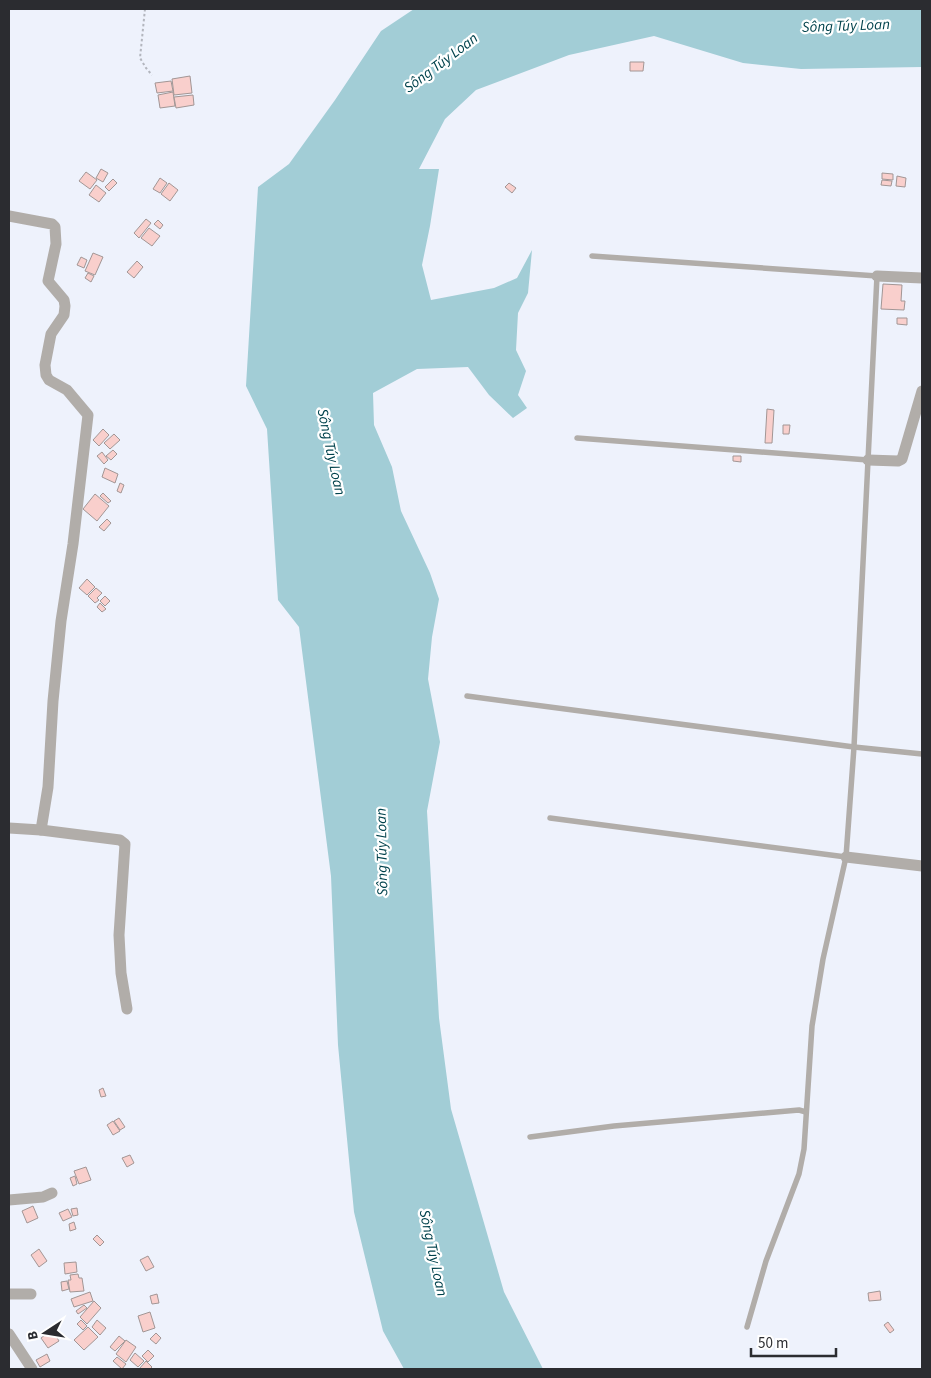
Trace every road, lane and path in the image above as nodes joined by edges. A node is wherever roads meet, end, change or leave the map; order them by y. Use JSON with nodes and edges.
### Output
{"nodes":[{"id":1,"x":145,"y":9,"type":"edge"},
{"id":2,"x":152,"y":75,"type":"dead end"},
{"id":3,"x":9,"y":216,"type":"edge"},
{"id":4,"x":592,"y":256,"type":"dead end"},
{"id":5,"x":877,"y":276,"type":"junction"},
{"id":6,"x":922,"y":278,"type":"edge"},
{"id":7,"x":922,"y":391,"type":"edge"},
{"id":8,"x":577,"y":438,"type":"dead end"},
{"id":9,"x":868,"y":460,"type":"junction"},
{"id":10,"x":467,"y":696,"type":"dead end"},
{"id":11,"x":854,"y":747,"type":"junction"},
{"id":12,"x":922,"y":754,"type":"edge"},
{"id":13,"x":550,"y":818,"type":"dead end"},
{"id":14,"x":9,"y":828,"type":"edge"},
{"id":15,"x":41,"y":830,"type":"junction"},
{"id":16,"x":846,"y":857,"type":"junction"},
{"id":17,"x":922,"y":866,"type":"edge"},
{"id":18,"x":127,"y":1009,"type":"dead end"},
{"id":19,"x":806,"y":1112,"type":"junction"},
{"id":20,"x":530,"y":1137,"type":"dead end"},
{"id":21,"x":52,"y":1193,"type":"dead end"},
{"id":22,"x":9,"y":1200,"type":"edge"},
{"id":23,"x":9,"y":1294,"type":"edge"},
{"id":24,"x":31,"y":1294,"type":"dead end"},
{"id":25,"x":747,"y":1327,"type":"dead end"},
{"id":26,"x":9,"y":1334,"type":"edge"},
{"id":27,"x":32,"y":1369,"type":"edge"}],
"edges":[{"from":1,"to":2,"type":"path"},
{"from":3,"to":15,"type":"street"},
{"from":4,"to":5,"type":"lane"},
{"from":5,"to":6,"type":"street"},
{"from":5,"to":9,"type":"lane"},
{"from":7,"to":9,"type":"street"},
{"from":8,"to":9,"type":"lane"},
{"from":9,"to":11,"type":"lane"},
{"from":10,"to":11,"type":"lane"},
{"from":11,"to":12,"type":"lane"},
{"from":11,"to":16,"type":"lane"},
{"from":13,"to":16,"type":"lane"},
{"from":14,"to":15,"type":"street"},
{"from":15,"to":18,"type":"street"},
{"from":16,"to":17,"type":"street"},
{"from":16,"to":19,"type":"lane"},
{"from":19,"to":20,"type":"lane"},
{"from":19,"to":25,"type":"lane"},
{"from":21,"to":22,"type":"street"},
{"from":23,"to":24,"type":"street"},
{"from":26,"to":27,"type":"street"}]}
